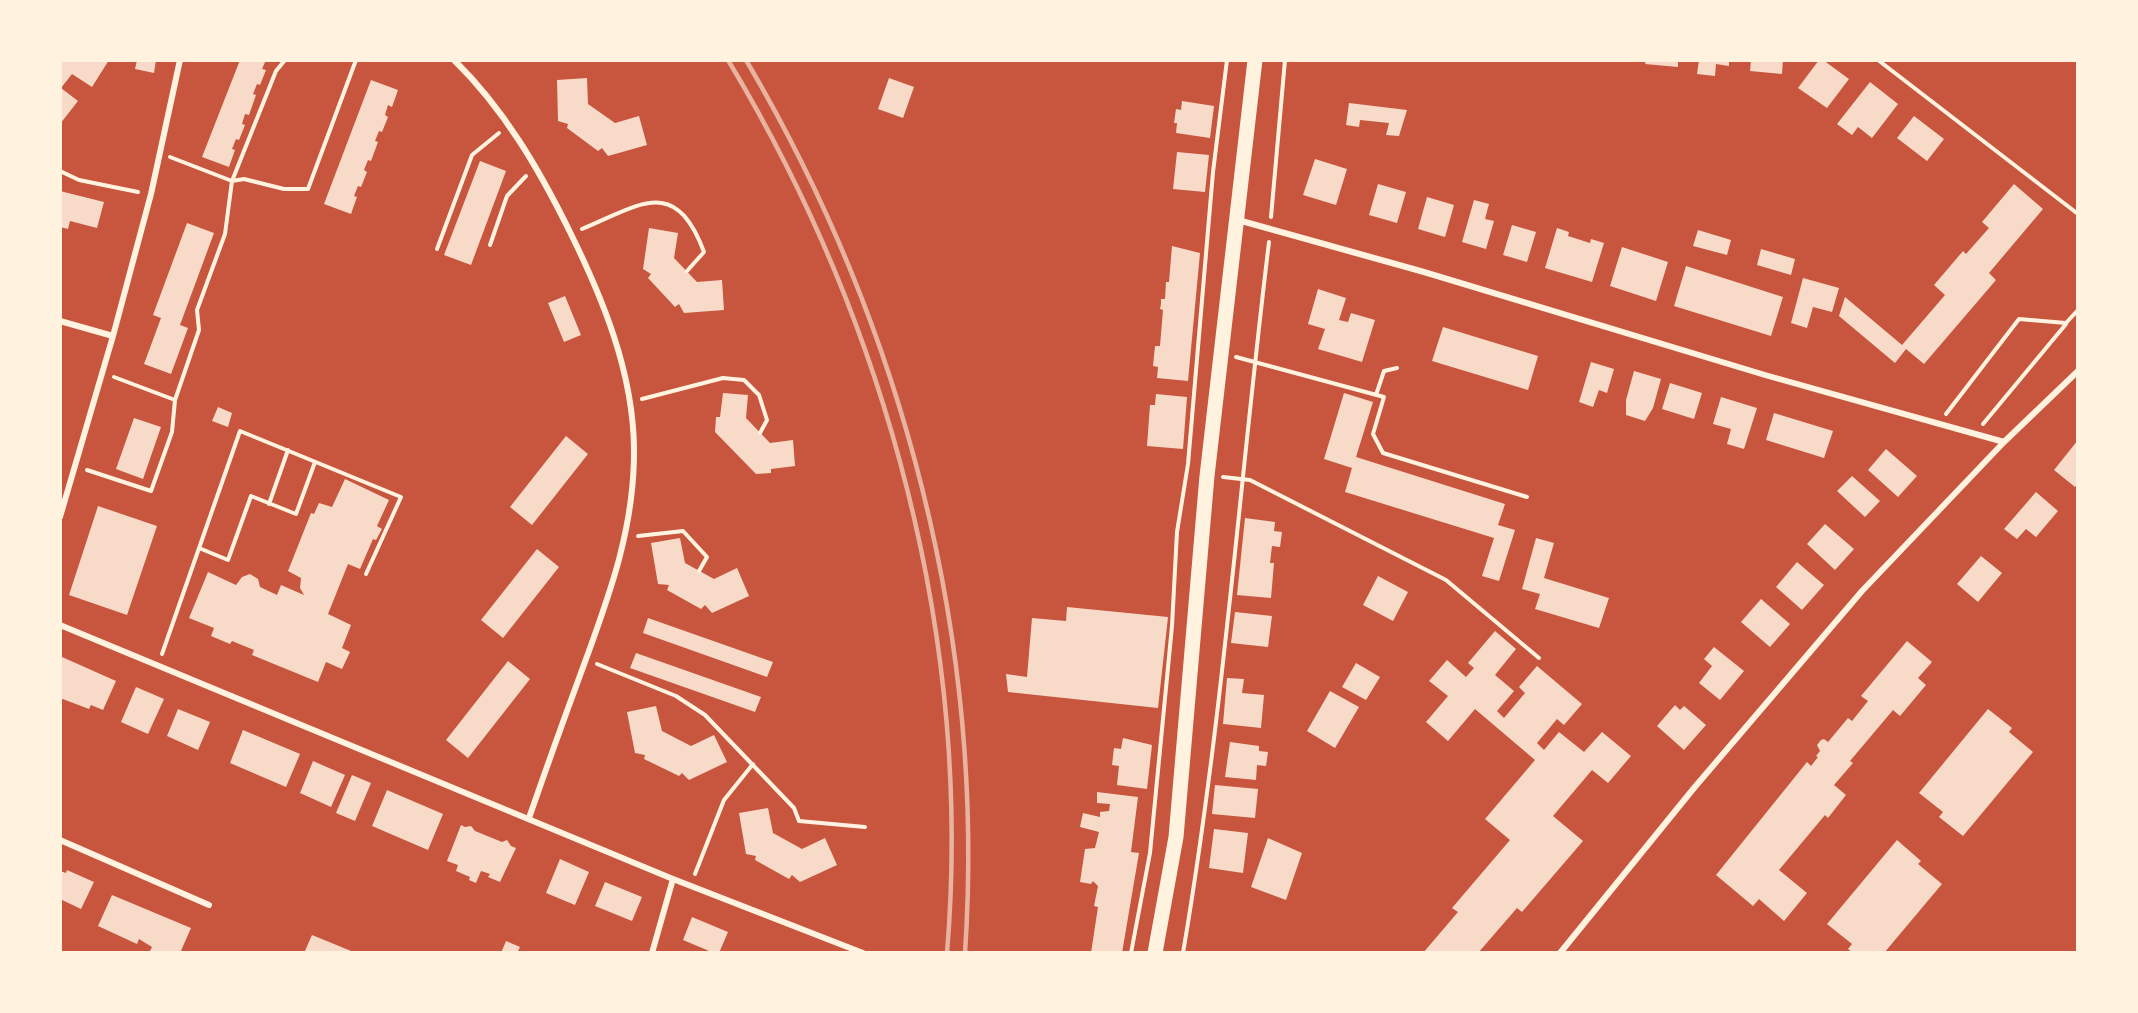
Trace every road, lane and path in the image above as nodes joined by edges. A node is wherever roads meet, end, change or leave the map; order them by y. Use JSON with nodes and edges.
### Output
{"nodes":[{"id":1,"x":180,"y":60,"type":"edge"},
{"id":2,"x":285,"y":60,"type":"edge"},
{"id":3,"x":356,"y":60,"type":"edge"},
{"id":4,"x":454,"y":60,"type":"edge"},
{"id":5,"x":1227,"y":60,"type":"edge"},
{"id":6,"x":1255,"y":60,"type":"edge"},
{"id":7,"x":1285,"y":60,"type":"edge"},
{"id":8,"x":1878,"y":60,"type":"edge"},
{"id":9,"x":509,"y":124,"type":"junction"},
{"id":10,"x":160,"y":153,"type":"junction"},
{"id":11,"x":535,"y":166,"type":"junction"},
{"id":12,"x":60,"y":171,"type":"edge"},
{"id":13,"x":232,"y":181,"type":"junction"},
{"id":14,"x":151,"y":194,"type":"junction"},
{"id":15,"x":2078,"y":214,"type":"edge"},
{"id":16,"x":1236,"y":220,"type":"junction"},
{"id":17,"x":1270,"y":229,"type":"junction"},
{"id":18,"x":570,"y":233,"type":"junction"},
{"id":19,"x":490,"y":244,"type":"dead end"},
{"id":20,"x":437,"y":249,"type":"dead end"},
{"id":21,"x":687,"y":271,"type":"dead end"},
{"id":22,"x":2078,"y":310,"type":"edge"},
{"id":23,"x":60,"y":321,"type":"edge"},
{"id":24,"x":2066,"y":323,"type":"junction"},
{"id":25,"x":113,"y":336,"type":"junction"},
{"id":26,"x":1221,"y":352,"type":"junction"},
{"id":27,"x":1254,"y":362,"type":"junction"},
{"id":28,"x":1397,"y":368,"type":"dead end"},
{"id":29,"x":2078,"y":371,"type":"edge"},
{"id":30,"x":102,"y":373,"type":"junction"},
{"id":31,"x":1376,"y":395,"type":"junction"},
{"id":32,"x":175,"y":400,"type":"junction"},
{"id":33,"x":629,"y":402,"type":"junction"},
{"id":34,"x":1938,"y":424,"type":"junction"},
{"id":35,"x":760,"y":433,"type":"dead end"},
{"id":36,"x":1974,"y":435,"type":"junction"},
{"id":37,"x":2004,"y":442,"type":"junction"},
{"id":38,"x":288,"y":450,"type":"junction"},
{"id":39,"x":315,"y":462,"type":"junction"},
{"id":40,"x":75,"y":466,"type":"junction"},
{"id":41,"x":1208,"y":476,"type":"junction"},
{"id":42,"x":1244,"y":480,"type":"junction"},
{"id":43,"x":1527,"y":497,"type":"dead end"},
{"id":44,"x":269,"y":504,"type":"junction"},
{"id":45,"x":60,"y":517,"type":"edge"},
{"id":46,"x":625,"y":537,"type":"junction"},
{"id":47,"x":199,"y":548,"type":"junction"},
{"id":48,"x":699,"y":571,"type":"dead end"},
{"id":49,"x":366,"y":574,"type":"dead end"},
{"id":50,"x":60,"y":625,"type":"edge"},
{"id":51,"x":1539,"y":658,"type":"dead end"},
{"id":52,"x":585,"y":660,"type":"junction"},
{"id":53,"x":158,"y":667,"type":"junction"},
{"id":54,"x":753,"y":765,"type":"junction"},
{"id":55,"x":529,"y":818,"type":"junction"},
{"id":56,"x":865,"y":827,"type":"dead end"},
{"id":57,"x":60,"y":840,"type":"edge"},
{"id":58,"x":673,"y":879,"type":"junction"},
{"id":59,"x":690,"y":886,"type":"junction"},
{"id":60,"x":209,"y":904,"type":"dead end"},
{"id":61,"x":652,"y":953,"type":"edge"},
{"id":62,"x":863,"y":953,"type":"edge"},
{"id":63,"x":1131,"y":953,"type":"edge"},
{"id":64,"x":1155,"y":953,"type":"edge"},
{"id":65,"x":1182,"y":953,"type":"edge"},
{"id":66,"x":1560,"y":953,"type":"edge"}],
"edges":[{"from":1,"to":10,"type":"street"},
{"from":2,"to":13,"type":"path"},
{"from":3,"to":13,"type":"path"},
{"from":4,"to":9,"type":"street"},
{"from":5,"to":63,"type":"path"},
{"from":6,"to":16,"type":"main road"},
{"from":7,"to":17,"type":"path"},
{"from":8,"to":15,"type":"path"},
{"from":9,"to":11,"type":"street"},
{"from":9,"to":20,"type":"path"},
{"from":10,"to":13,"type":"path"},
{"from":10,"to":14,"type":"street"},
{"from":11,"to":18,"type":"street"},
{"from":11,"to":19,"type":"path"},
{"from":12,"to":14,"type":"path"},
{"from":13,"to":32,"type":"path"},
{"from":14,"to":25,"type":"street"},
{"from":16,"to":17,"type":"street"},
{"from":16,"to":26,"type":"main road"},
{"from":17,"to":27,"type":"path"},
{"from":17,"to":34,"type":"street"},
{"from":18,"to":21,"type":"path"},
{"from":18,"to":33,"type":"street"},
{"from":22,"to":24,"type":"path"},
{"from":23,"to":25,"type":"street"},
{"from":24,"to":34,"type":"path"},
{"from":24,"to":36,"type":"path"},
{"from":25,"to":30,"type":"street"},
{"from":26,"to":27,"type":"path"},
{"from":26,"to":41,"type":"main road"},
{"from":27,"to":31,"type":"path"},
{"from":27,"to":42,"type":"path"},
{"from":28,"to":31,"type":"path"},
{"from":29,"to":37,"type":"street"},
{"from":30,"to":32,"type":"path"},
{"from":30,"to":40,"type":"street"},
{"from":31,"to":43,"type":"path"},
{"from":32,"to":40,"type":"path"},
{"from":33,"to":35,"type":"path"},
{"from":33,"to":46,"type":"street"},
{"from":34,"to":36,"type":"street"},
{"from":36,"to":37,"type":"street"},
{"from":37,"to":66,"type":"street"},
{"from":38,"to":39,"type":"path"},
{"from":38,"to":44,"type":"path"},
{"from":38,"to":47,"type":"path"},
{"from":39,"to":44,"type":"path"},
{"from":39,"to":49,"type":"path"},
{"from":40,"to":45,"type":"street"},
{"from":41,"to":42,"type":"path"},
{"from":41,"to":64,"type":"main road"},
{"from":42,"to":51,"type":"path"},
{"from":42,"to":65,"type":"path"},
{"from":44,"to":47,"type":"path"},
{"from":46,"to":48,"type":"path"},
{"from":46,"to":52,"type":"street"},
{"from":47,"to":53,"type":"path"},
{"from":50,"to":53,"type":"street"},
{"from":52,"to":54,"type":"path"},
{"from":52,"to":55,"type":"street"},
{"from":53,"to":55,"type":"street"},
{"from":54,"to":56,"type":"path"},
{"from":54,"to":59,"type":"path"},
{"from":55,"to":58,"type":"street"},
{"from":57,"to":60,"type":"street"},
{"from":58,"to":59,"type":"street"},
{"from":58,"to":61,"type":"street"},
{"from":59,"to":62,"type":"street"}]}
